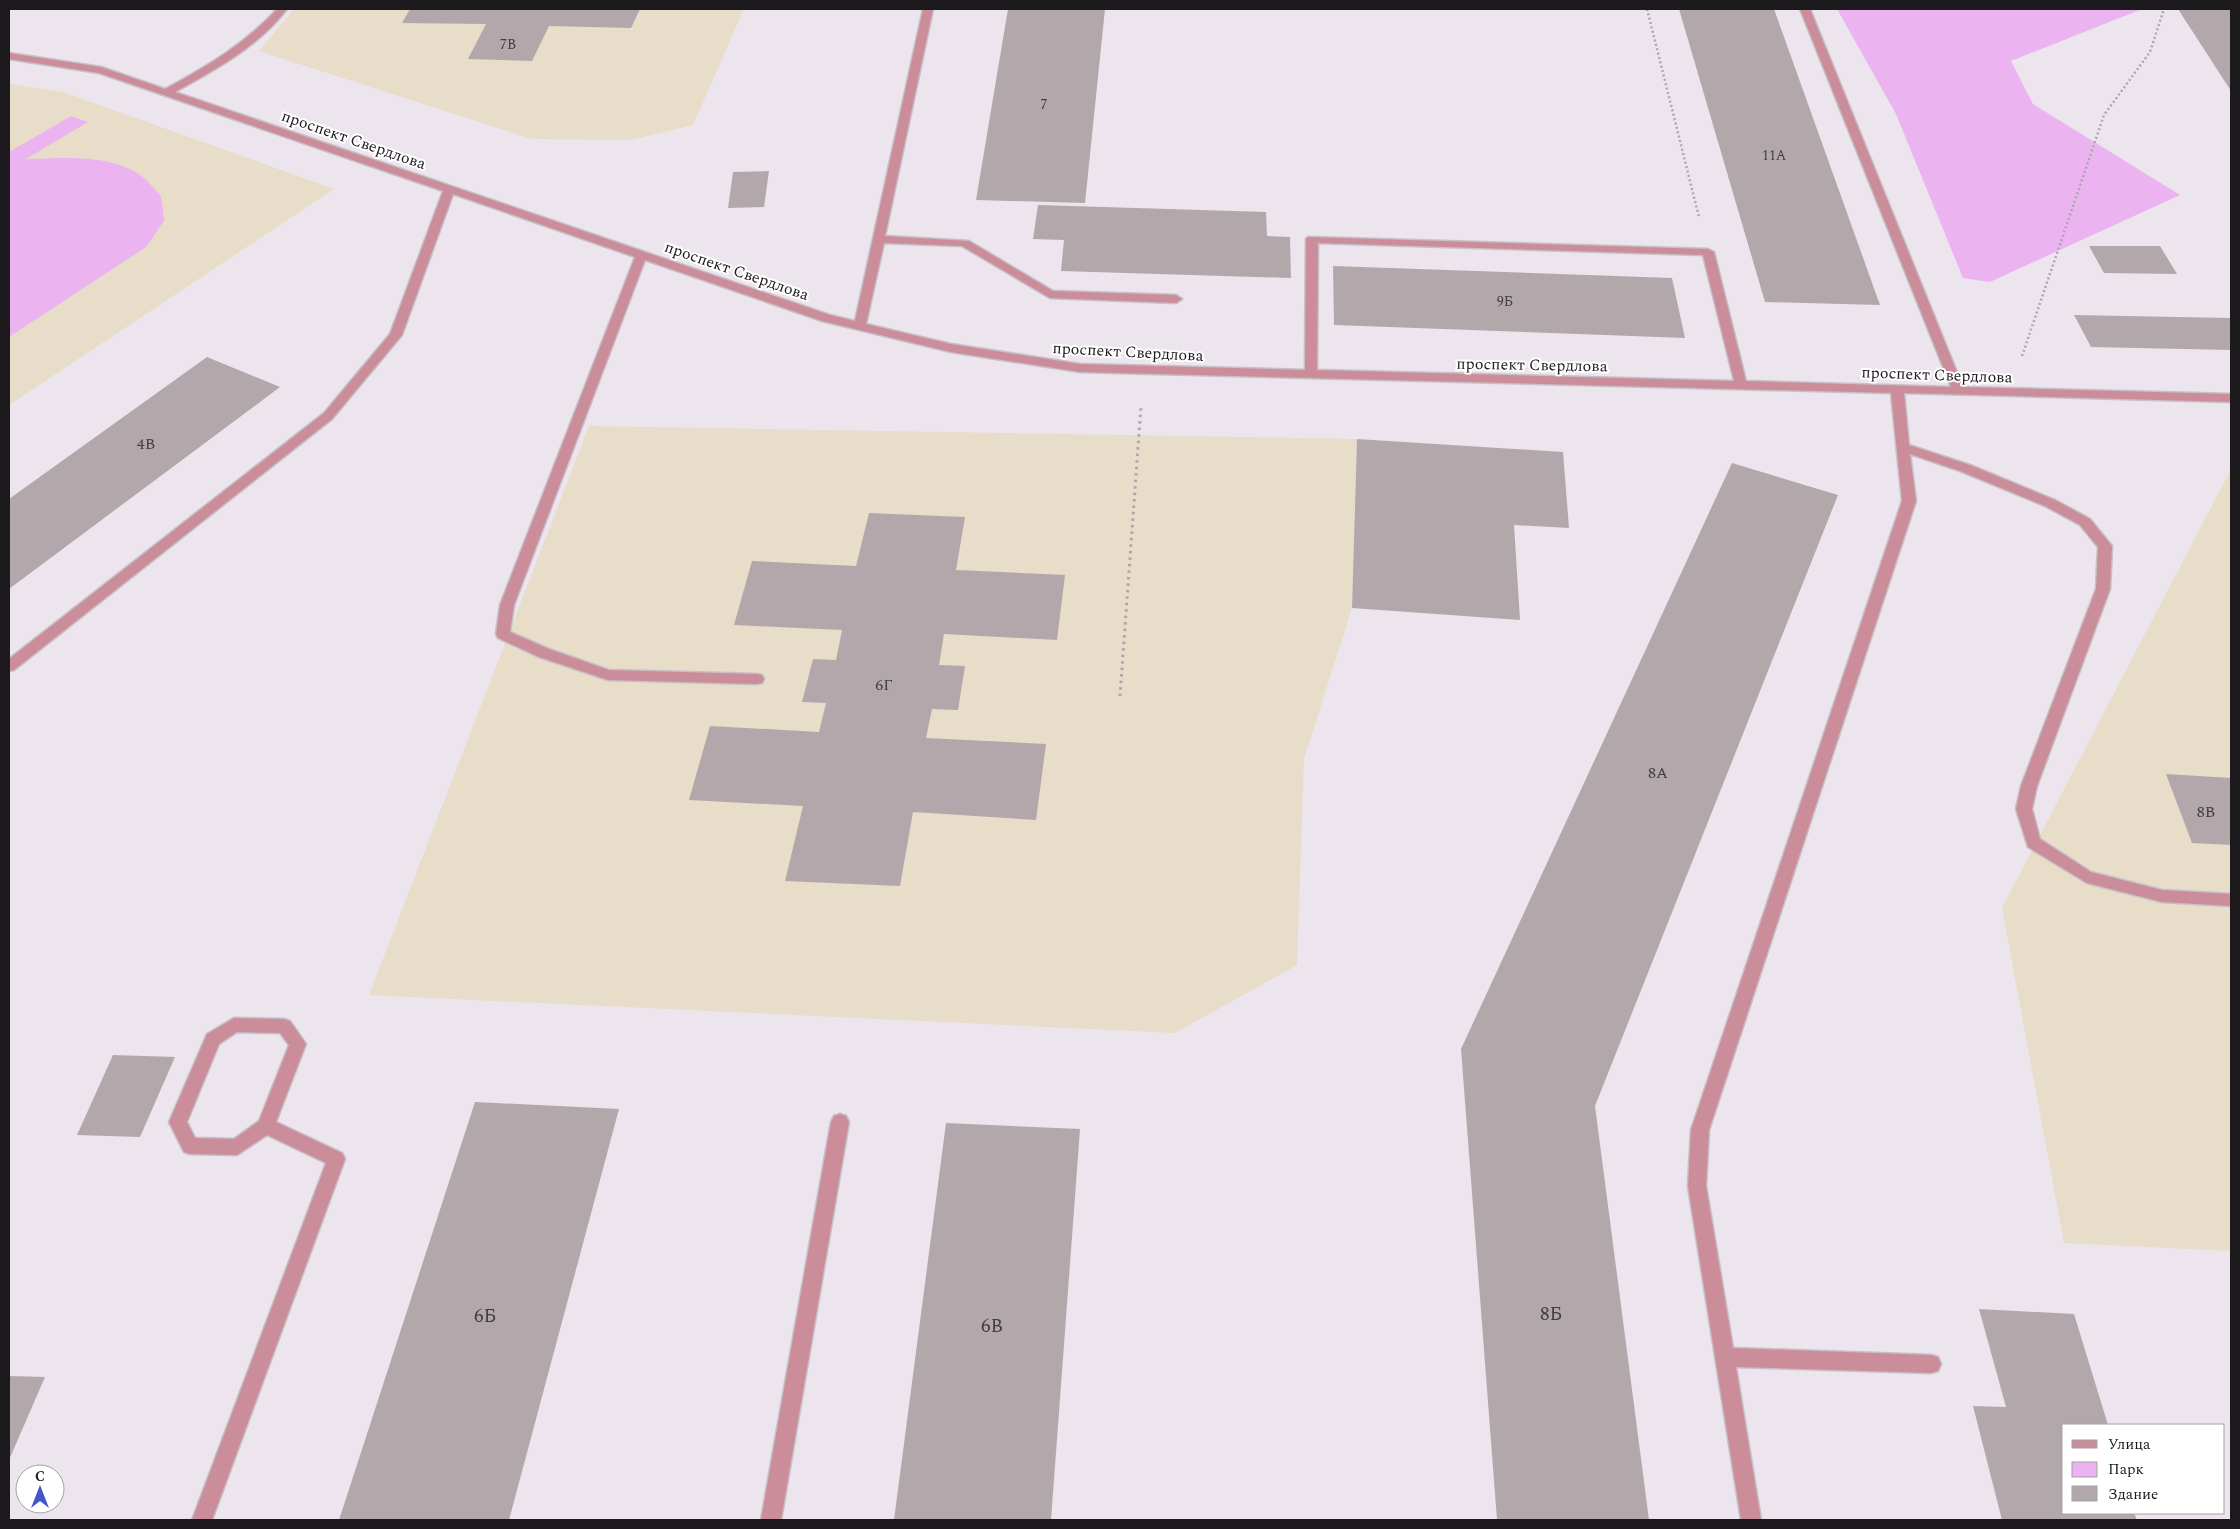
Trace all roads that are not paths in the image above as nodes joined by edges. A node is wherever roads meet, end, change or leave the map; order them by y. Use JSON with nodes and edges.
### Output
{"nodes":[{"id":1,"x":282,"y":9,"type":"edge"},
{"id":2,"x":928,"y":9,"type":"edge"},
{"id":3,"x":1805,"y":9,"type":"edge"},
{"id":4,"x":9,"y":56,"type":"edge"},
{"id":5,"x":165,"y":93,"type":"junction"},
{"id":6,"x":449,"y":189,"type":"junction"},
{"id":7,"x":879,"y":239,"type":"junction"},
{"id":8,"x":642,"y":254,"type":"junction"},
{"id":9,"x":1176,"y":299,"type":"dead end"},
{"id":10,"x":860,"y":326,"type":"junction"},
{"id":11,"x":1311,"y":375,"type":"junction"},
{"id":12,"x":1740,"y":384,"type":"junction"},
{"id":13,"x":1898,"y":389,"type":"junction"},
{"id":14,"x":1958,"y":392,"type":"junction"},
{"id":15,"x":2231,"y":398,"type":"edge"},
{"id":16,"x":1903,"y":447,"type":"junction"},
{"id":17,"x":9,"y":666,"type":"edge"},
{"id":18,"x":757,"y":679,"type":"dead end"},
{"id":19,"x":2231,"y":900,"type":"edge"},
{"id":20,"x":840,"y":1122,"type":"dead end"},
{"id":21,"x":266,"y":1126,"type":"junction"},
{"id":22,"x":1724,"y":1357,"type":"junction"},
{"id":23,"x":1931,"y":1364,"type":"dead end"},
{"id":24,"x":202,"y":1520,"type":"edge"},
{"id":25,"x":771,"y":1520,"type":"edge"},
{"id":26,"x":1751,"y":1520,"type":"edge"}],
"edges":[{"from":1,"to":5,"type":"street"},
{"from":2,"to":7,"type":"street"},
{"from":3,"to":14,"type":"street"},
{"from":4,"to":5,"type":"street","name":"проспект Свердлова"},
{"from":5,"to":6,"type":"street","name":"проспект Свердлова"},
{"from":6,"to":8,"type":"street","name":"проспект Свердлова"},
{"from":6,"to":17,"type":"street"},
{"from":7,"to":9,"type":"street"},
{"from":7,"to":10,"type":"street"},
{"from":8,"to":10,"type":"street","name":"проспект Свердлова"},
{"from":8,"to":18,"type":"street"},
{"from":10,"to":11,"type":"street","name":"проспект Свердлова"},
{"from":11,"to":12,"type":"street","name":"проспект Свердлова"},
{"from":11,"to":12,"type":"street"},
{"from":12,"to":13,"type":"street","name":"проспект Свердлова"},
{"from":13,"to":14,"type":"street","name":"проспект Свердлова"},
{"from":13,"to":16,"type":"street"},
{"from":14,"to":15,"type":"street","name":"проспект Свердлова"},
{"from":16,"to":19,"type":"street"},
{"from":16,"to":22,"type":"street"},
{"from":20,"to":25,"type":"street"},
{"from":21,"to":21,"type":"street"},
{"from":21,"to":24,"type":"street"},
{"from":22,"to":23,"type":"street"},
{"from":22,"to":26,"type":"street"}]}
